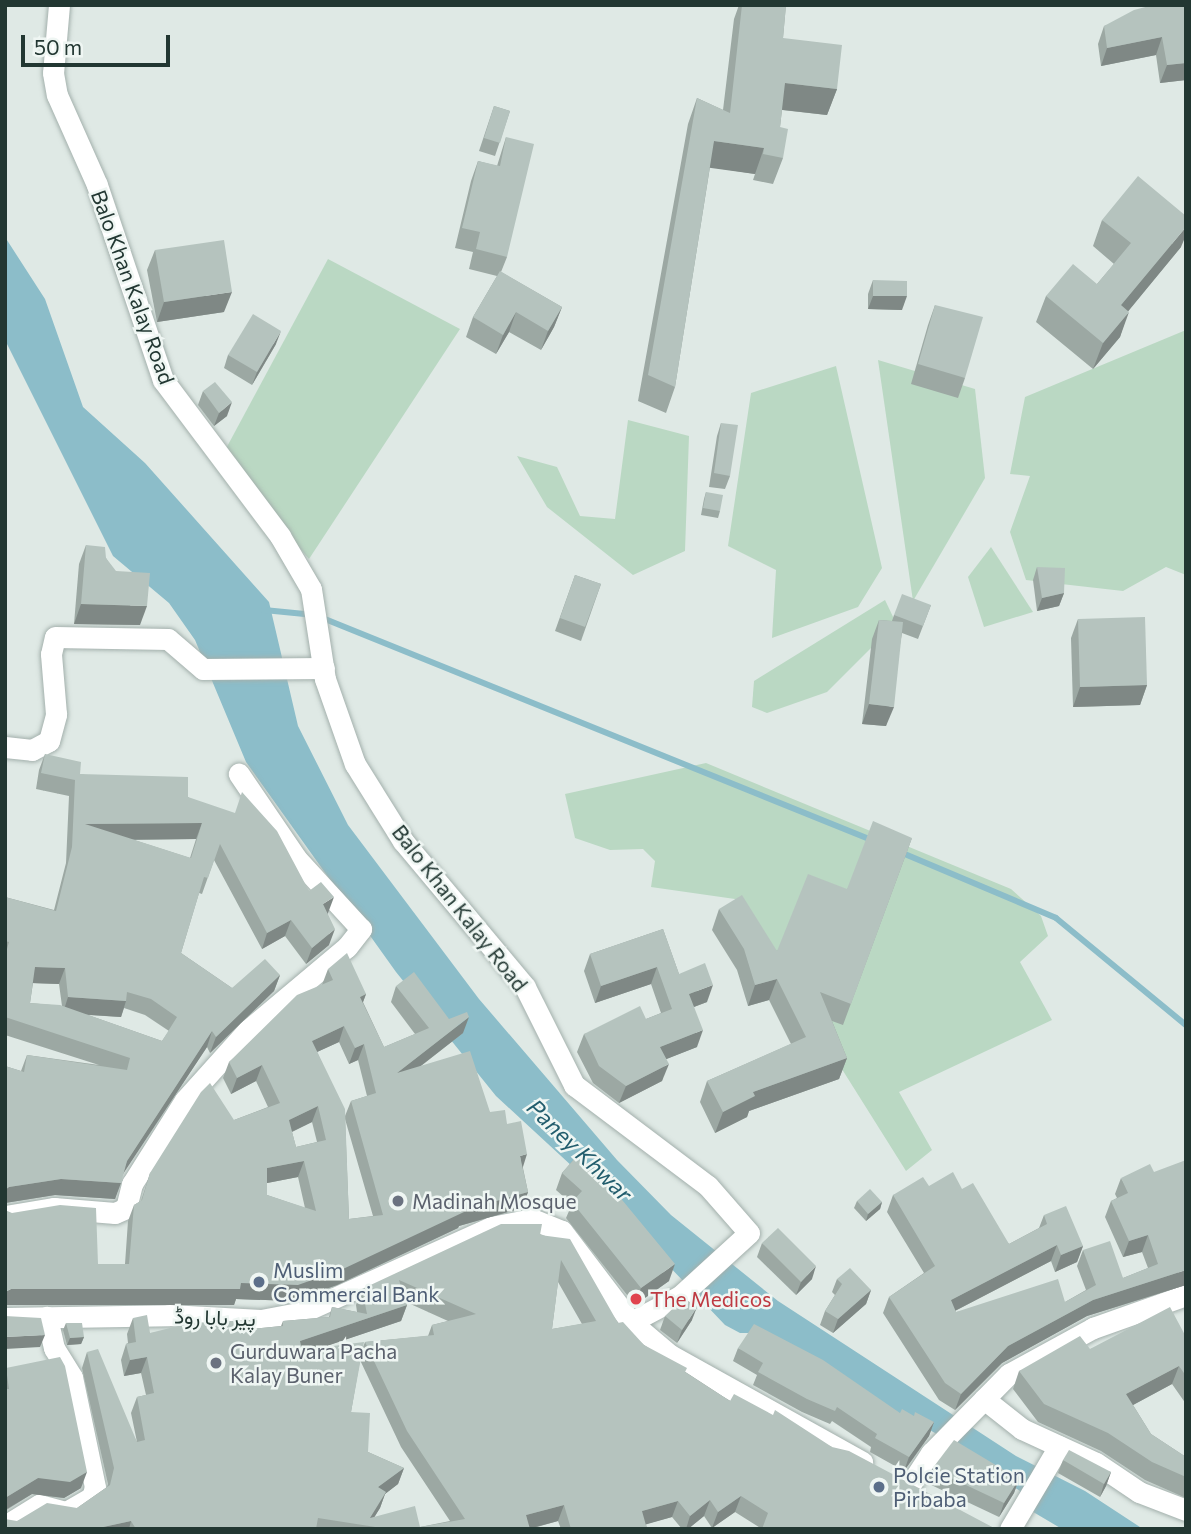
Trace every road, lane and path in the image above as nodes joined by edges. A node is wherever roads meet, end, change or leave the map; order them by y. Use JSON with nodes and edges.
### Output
{"nodes":[{"id":1,"x":59,"y":5,"type":"edge"},
{"id":2,"x":324,"y":668,"type":"junction"},
{"id":3,"x":5,"y":747,"type":"edge"},
{"id":4,"x":239,"y":774,"type":"dead end"},
{"id":5,"x":5,"y":1216,"type":"edge"},
{"id":6,"x":1186,"y":1295,"type":"edge"},
{"id":7,"x":47,"y":1317,"type":"junction"},
{"id":8,"x":5,"y":1318,"type":"edge"},
{"id":9,"x":631,"y":1322,"type":"junction"},
{"id":10,"x":977,"y":1406,"type":"junction"},
{"id":11,"x":1059,"y":1446,"type":"junction"},
{"id":12,"x":908,"y":1488,"type":"junction"},
{"id":13,"x":933,"y":1499,"type":"edge"},
{"id":14,"x":1186,"y":1510,"type":"edge"},
{"id":15,"x":5,"y":1526,"type":"edge"},
{"id":16,"x":1010,"y":1529,"type":"edge"}],
"edges":[{"from":1,"to":2,"type":"street","name":"Balo Khan Kalay Road"},
{"from":2,"to":3,"type":"street"},
{"from":2,"to":9,"type":"street","name":"Balo Khan Kalay Road"},
{"from":4,"to":5,"type":"street"},
{"from":6,"to":10,"type":"street"},
{"from":7,"to":8,"type":"street","name":"پیر بابا روڈ"},
{"from":7,"to":9,"type":"street","name":"پیر بابا روڈ"},
{"from":7,"to":15,"type":"street"},
{"from":9,"to":12,"type":"street"},
{"from":10,"to":11,"type":"street"},
{"from":10,"to":12,"type":"street"},
{"from":11,"to":14,"type":"street"},
{"from":11,"to":16,"type":"street"},
{"from":12,"to":13,"type":"street"}]}
